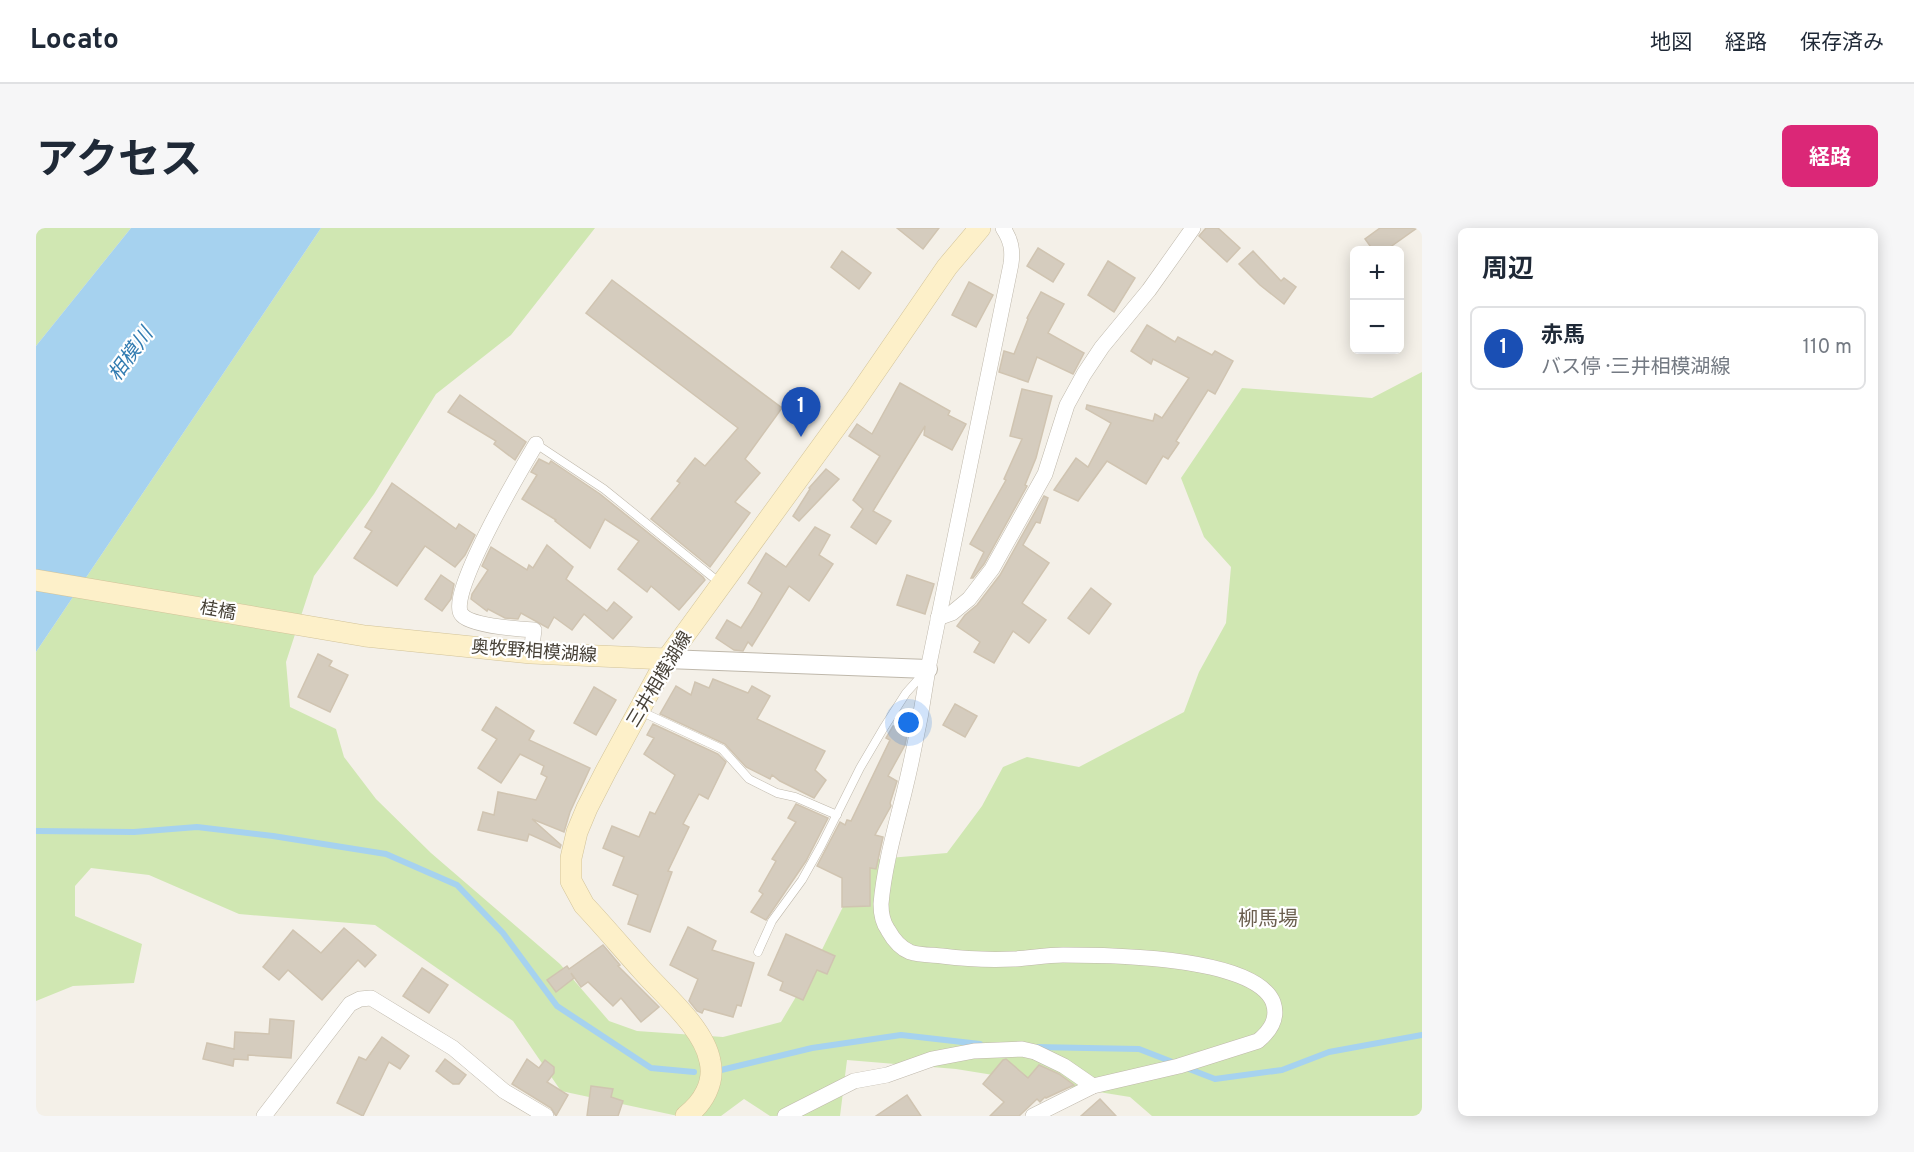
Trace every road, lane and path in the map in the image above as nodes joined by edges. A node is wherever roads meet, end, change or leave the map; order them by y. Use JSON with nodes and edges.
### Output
{"nodes":[{"id":1,"x":980,"y":228,"type":"edge"},
{"id":2,"x":1003,"y":228,"type":"edge"},
{"id":3,"x":1193,"y":228,"type":"edge"},
{"id":4,"x":536,"y":444,"type":"joint"},
{"id":5,"x":36,"y":580,"type":"edge"},
{"id":6,"x":721,"y":584,"type":"junction"},
{"id":7,"x":938,"y":618,"type":"junction"},
{"id":8,"x":400,"y":640,"type":"joint"},
{"id":9,"x":531,"y":653,"type":"junction"},
{"id":10,"x":667,"y":659,"type":"junction"},
{"id":11,"x":928,"y":669,"type":"junction"},
{"id":12,"x":639,"y":710,"type":"junction"},
{"id":13,"x":837,"y":815,"type":"junction"},
{"id":14,"x":758,"y":952,"type":"dead end"},
{"id":15,"x":1093,"y":1086,"type":"junction"},
{"id":16,"x":264,"y":1116,"type":"edge"},
{"id":17,"x":546,"y":1116,"type":"edge"},
{"id":18,"x":686,"y":1116,"type":"edge"},
{"id":19,"x":785,"y":1116,"type":"edge"},
{"id":20,"x":1032,"y":1116,"type":"edge"}],
"edges":[{"from":1,"to":6,"type":"main road","name":"三井相模湖線"},
{"from":2,"to":7,"type":"street"},
{"from":3,"to":7,"type":"street"},
{"from":4,"to":6,"type":"lane"},
{"from":4,"to":9,"type":"street"},
{"from":5,"to":8,"type":"main road","name":"桂橋"},
{"from":6,"to":10,"type":"main road","name":"三井相模湖線"},
{"from":7,"to":11,"type":"street"},
{"from":8,"to":9,"type":"main road","name":"奥牧野相模湖線"},
{"from":9,"to":10,"type":"main road","name":"奥牧野相模湖線"},
{"from":10,"to":11,"type":"street"},
{"from":10,"to":12,"type":"main road","name":"三井相模湖線"},
{"from":11,"to":13,"type":"lane"},
{"from":11,"to":15,"type":"street"},
{"from":12,"to":13,"type":"lane"},
{"from":12,"to":18,"type":"main road","name":"三井相模湖線"},
{"from":13,"to":14,"type":"lane"},
{"from":15,"to":19,"type":"street"},
{"from":15,"to":20,"type":"street"},
{"from":16,"to":17,"type":"street"}]}
